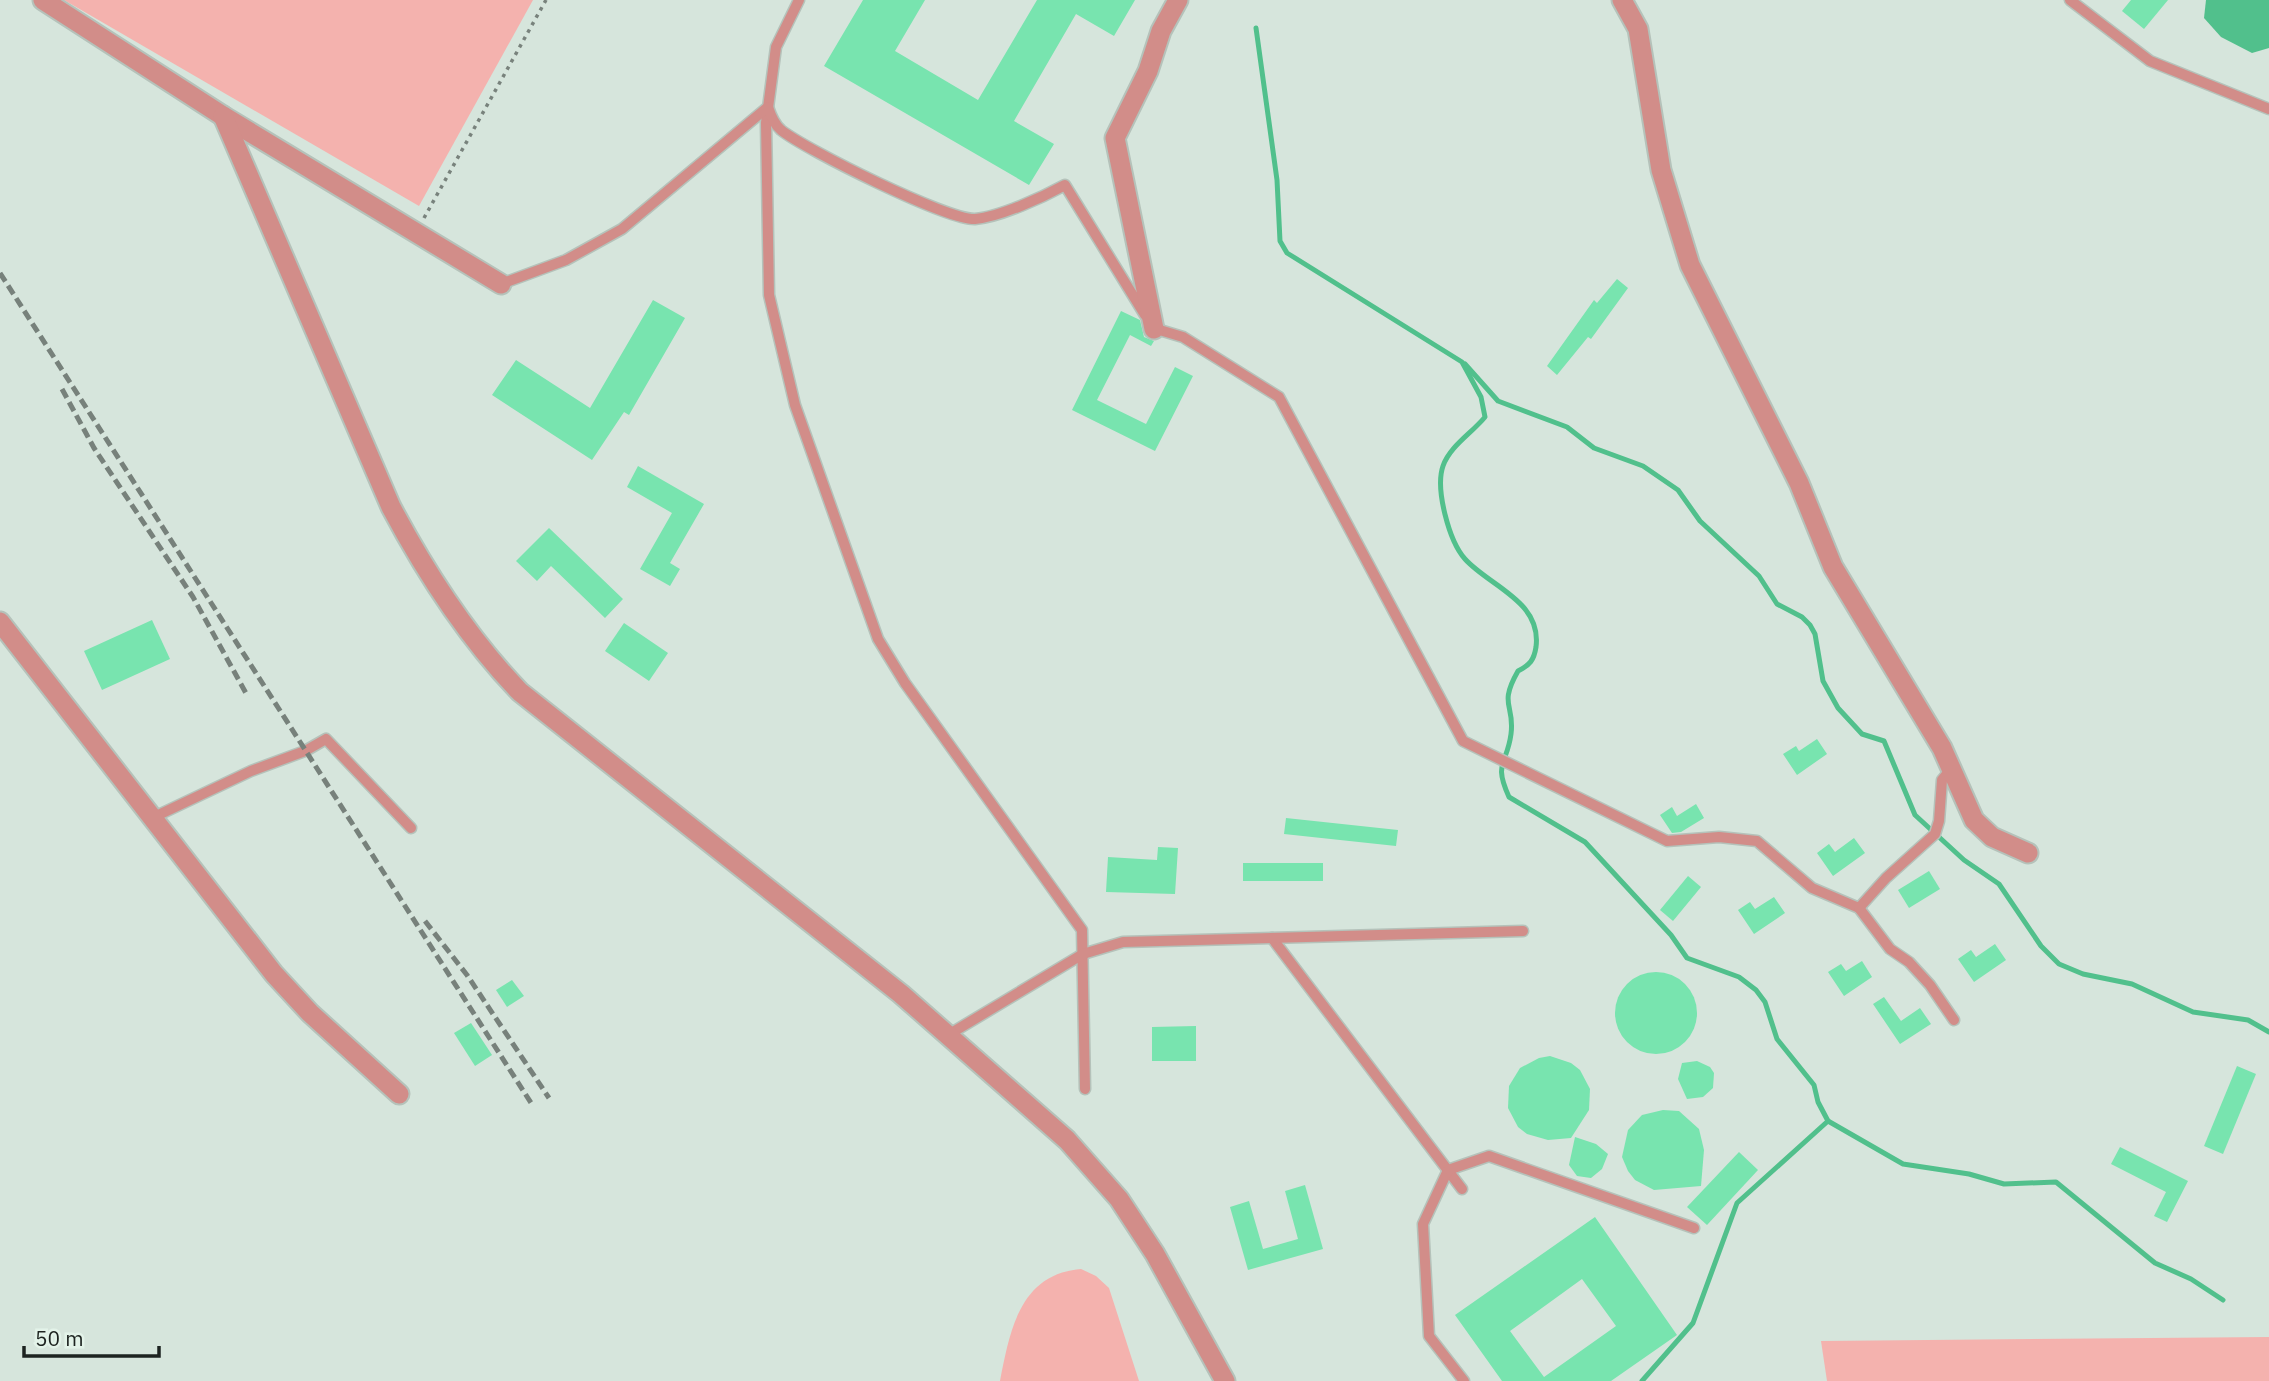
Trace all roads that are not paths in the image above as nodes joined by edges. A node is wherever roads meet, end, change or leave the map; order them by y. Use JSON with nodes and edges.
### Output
{"nodes":[{"id":1,"x":43,"y":0,"type":"edge"},
{"id":2,"x":799,"y":0,"type":"edge"},
{"id":3,"x":1178,"y":0,"type":"edge"},
{"id":4,"x":1622,"y":0,"type":"edge"},
{"id":5,"x":2070,"y":0,"type":"edge"},
{"id":6,"x":768,"y":107,"type":"junction"},
{"id":7,"x":2269,"y":110,"type":"edge"},
{"id":8,"x":223,"y":116,"type":"junction"},
{"id":9,"x":501,"y":284,"type":"joint"},
{"id":10,"x":1154,"y":329,"type":"junction"},
{"id":11,"x":0,"y":622,"type":"edge"},
{"id":12,"x":1951,"y":769,"type":"junction"},
{"id":13,"x":152,"y":818,"type":"junction"},
{"id":14,"x":411,"y":828,"type":"dead end"},
{"id":15,"x":2028,"y":853,"type":"dead end"},
{"id":16,"x":1860,"y":908,"type":"junction"},
{"id":17,"x":1523,"y":930,"type":"dead end"},
{"id":18,"x":1272,"y":938,"type":"junction"},
{"id":19,"x":1083,"y":954,"type":"junction"},
{"id":20,"x":1954,"y":1020,"type":"dead end"},
{"id":21,"x":948,"y":1035,"type":"junction"},
{"id":22,"x":1085,"y":1089,"type":"dead end"},
{"id":23,"x":399,"y":1094,"type":"dead end"},
{"id":24,"x":1448,"y":1170,"type":"junction"},
{"id":25,"x":1462,"y":1189,"type":"dead end"},
{"id":26,"x":1694,"y":1228,"type":"dead end"},
{"id":27,"x":1225,"y":1381,"type":"edge"},
{"id":28,"x":1464,"y":1381,"type":"edge"}],
"edges":[{"from":1,"to":8,"type":"street"},
{"from":2,"to":6,"type":"lane"},
{"from":3,"to":10,"type":"street"},
{"from":4,"to":12,"type":"street"},
{"from":5,"to":7,"type":"lane"},
{"from":6,"to":9,"type":"lane"},
{"from":6,"to":10,"type":"lane"},
{"from":6,"to":19,"type":"lane"},
{"from":8,"to":9,"type":"street"},
{"from":8,"to":21,"type":"street"},
{"from":10,"to":16,"type":"lane"},
{"from":11,"to":13,"type":"street"},
{"from":12,"to":15,"type":"street"},
{"from":12,"to":16,"type":"lane"},
{"from":13,"to":14,"type":"lane"},
{"from":13,"to":23,"type":"street"},
{"from":16,"to":20,"type":"lane"},
{"from":17,"to":18,"type":"lane"},
{"from":18,"to":19,"type":"lane"},
{"from":18,"to":24,"type":"lane"},
{"from":19,"to":21,"type":"lane"},
{"from":19,"to":22,"type":"lane"},
{"from":21,"to":27,"type":"street"},
{"from":24,"to":25,"type":"lane"},
{"from":24,"to":26,"type":"lane"},
{"from":24,"to":28,"type":"lane"}]}
